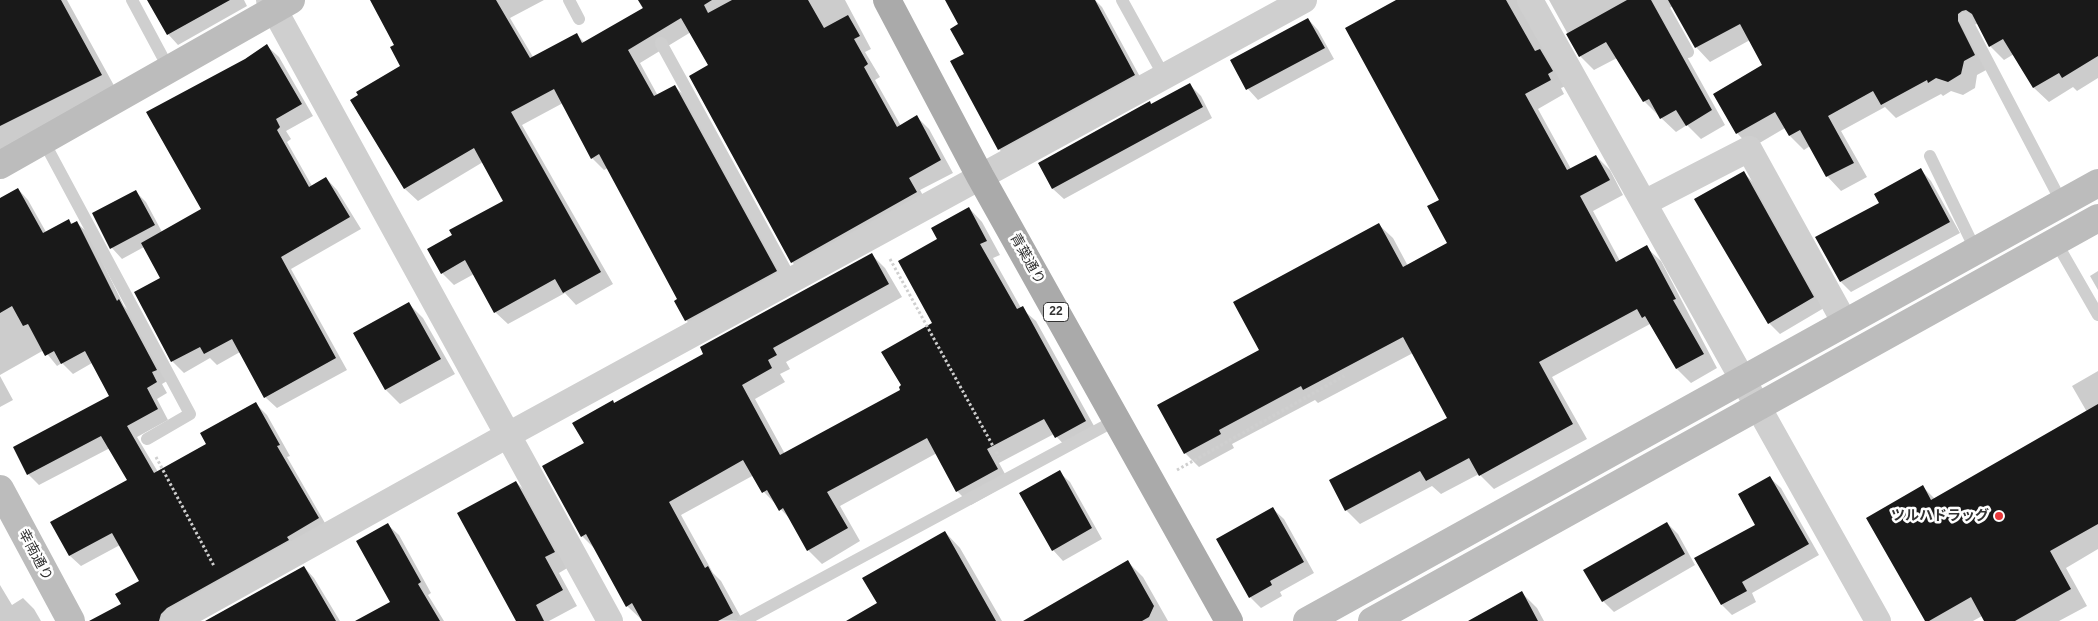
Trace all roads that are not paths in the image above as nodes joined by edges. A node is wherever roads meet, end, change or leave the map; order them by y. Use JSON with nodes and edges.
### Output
{"nodes":[{"id":1,"x":132,"y":0,"type":"edge"},
{"id":2,"x":568,"y":0,"type":"edge"},
{"id":3,"x":887,"y":0,"type":"edge"},
{"id":4,"x":1122,"y":0,"type":"edge"},
{"id":5,"x":1304,"y":0,"type":"edge"},
{"id":6,"x":1530,"y":0,"type":"edge"},
{"id":7,"x":1659,"y":0,"type":"edge"},
{"id":8,"x":278,"y":3,"type":"edge"},
{"id":9,"x":1965,"y":18,"type":"dead end"},
{"id":10,"x":578,"y":19,"type":"dead end"},
{"id":11,"x":661,"y":42,"type":"dead end"},
{"id":12,"x":1688,"y":52,"type":"dead end"},
{"id":13,"x":169,"y":69,"type":"junction"},
{"id":14,"x":1164,"y":76,"type":"junction"},
{"id":15,"x":44,"y":140,"type":"junction"},
{"id":16,"x":1930,"y":156,"type":"dead end"},
{"id":17,"x":0,"y":165,"type":"edge"},
{"id":18,"x":980,"y":176,"type":"junction"},
{"id":19,"x":2098,"y":183,"type":"edge"},
{"id":20,"x":1644,"y":203,"type":"junction"},
{"id":21,"x":2062,"y":203,"type":"junction"},
{"id":22,"x":2098,"y":218,"type":"edge"},
{"id":23,"x":2056,"y":242,"type":"junction"},
{"id":24,"x":1976,"y":251,"type":"junction"},
{"id":25,"x":791,"y":280,"type":"junction"},
{"id":26,"x":2098,"y":315,"type":"edge"},
{"id":27,"x":1845,"y":323,"type":"junction"},
{"id":28,"x":1743,"y":380,"type":"junction"},
{"id":29,"x":1759,"y":408,"type":"junction"},
{"id":30,"x":1116,"y":420,"type":"junction"},
{"id":31,"x":508,"y":435,"type":"junction"},
{"id":32,"x":147,"y":439,"type":"road end"},
{"id":33,"x":0,"y":489,"type":"edge"},
{"id":34,"x":71,"y":621,"type":"edge"},
{"id":35,"x":174,"y":621,"type":"edge"},
{"id":36,"x":610,"y":621,"type":"edge"},
{"id":37,"x":742,"y":621,"type":"edge"},
{"id":38,"x":1229,"y":621,"type":"edge"},
{"id":39,"x":1307,"y":621,"type":"edge"},
{"id":40,"x":1372,"y":621,"type":"edge"},
{"id":41,"x":1878,"y":621,"type":"edge"}],
"edges":[{"from":1,"to":13,"type":"lane"},
{"from":2,"to":10,"type":"lane"},
{"from":3,"to":18,"type":"main road","name":"青葉通り","number":"22"},
{"from":4,"to":14,"type":"lane"},
{"from":5,"to":14,"type":"street"},
{"from":6,"to":20,"type":"street"},
{"from":7,"to":12,"type":"lane"},
{"from":8,"to":13,"type":"street"},
{"from":8,"to":31,"type":"street"},
{"from":9,"to":21,"type":"lane"},
{"from":11,"to":25,"type":"lane"},
{"from":13,"to":15,"type":"street"},
{"from":14,"to":18,"type":"street"},
{"from":15,"to":17,"type":"street"},
{"from":15,"to":32,"type":"lane"},
{"from":16,"to":24,"type":"lane"},
{"from":18,"to":25,"type":"street"},
{"from":18,"to":30,"type":"main road","name":"青葉通り","number":"22"},
{"from":19,"to":21,"type":"street"},
{"from":20,"to":27,"type":"street"},
{"from":20,"to":28,"type":"street"},
{"from":21,"to":24,"type":"street"},
{"from":22,"to":23,"type":"street"},
{"from":23,"to":26,"type":"lane"},
{"from":23,"to":29,"type":"street"},
{"from":24,"to":27,"type":"street"},
{"from":25,"to":31,"type":"street"},
{"from":27,"to":28,"type":"street"},
{"from":28,"to":29,"type":"street"},
{"from":28,"to":39,"type":"street"},
{"from":29,"to":40,"type":"street"},
{"from":29,"to":41,"type":"street"},
{"from":30,"to":37,"type":"lane"},
{"from":30,"to":38,"type":"main road","name":"青葉通り","number":"22"},
{"from":31,"to":35,"type":"street"},
{"from":31,"to":36,"type":"street"},
{"from":33,"to":34,"type":"street","name":"幸南通り"}]}
